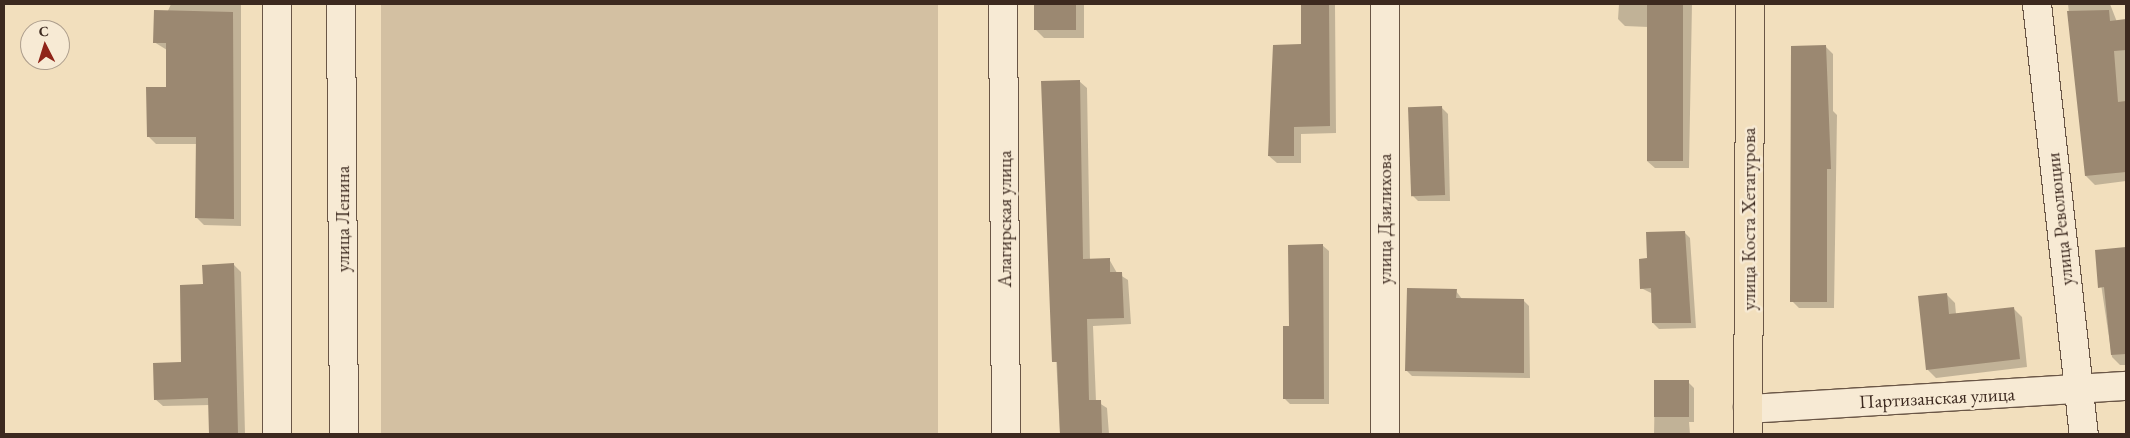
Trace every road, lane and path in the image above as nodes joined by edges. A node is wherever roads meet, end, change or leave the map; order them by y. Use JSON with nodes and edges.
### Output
{"nodes":[{"id":1,"x":277,"y":4,"type":"edge"},
{"id":2,"x":341,"y":4,"type":"edge"},
{"id":3,"x":1003,"y":4,"type":"edge"},
{"id":4,"x":1385,"y":4,"type":"edge"},
{"id":5,"x":1750,"y":4,"type":"edge"},
{"id":6,"x":2037,"y":4,"type":"edge"},
{"id":7,"x":2126,"y":386,"type":"edge"},
{"id":8,"x":2079,"y":390,"type":"junction"},
{"id":9,"x":1748,"y":422,"type":"edge"},
{"id":10,"x":277,"y":434,"type":"edge"},
{"id":11,"x":344,"y":434,"type":"edge"},
{"id":12,"x":1006,"y":434,"type":"edge"},
{"id":13,"x":1385,"y":434,"type":"edge"},
{"id":14,"x":2084,"y":434,"type":"edge"}],
"edges":[{"from":1,"to":10,"type":"street"},
{"from":2,"to":11,"type":"street","name":"улица Ленина"},
{"from":3,"to":12,"type":"street","name":"Алагирская улица"},
{"from":4,"to":13,"type":"street","name":"улица Дзилихова"},
{"from":5,"to":9,"type":"main road","name":"улица Коста Хетагурова"},
{"from":6,"to":8,"type":"street","name":"улица Революции"},
{"from":7,"to":8,"type":"street","name":"Партизанская улица"},
{"from":8,"to":9,"type":"street","name":"Партизанская улица"},
{"from":8,"to":14,"type":"street","name":"улица Революции"}]}
